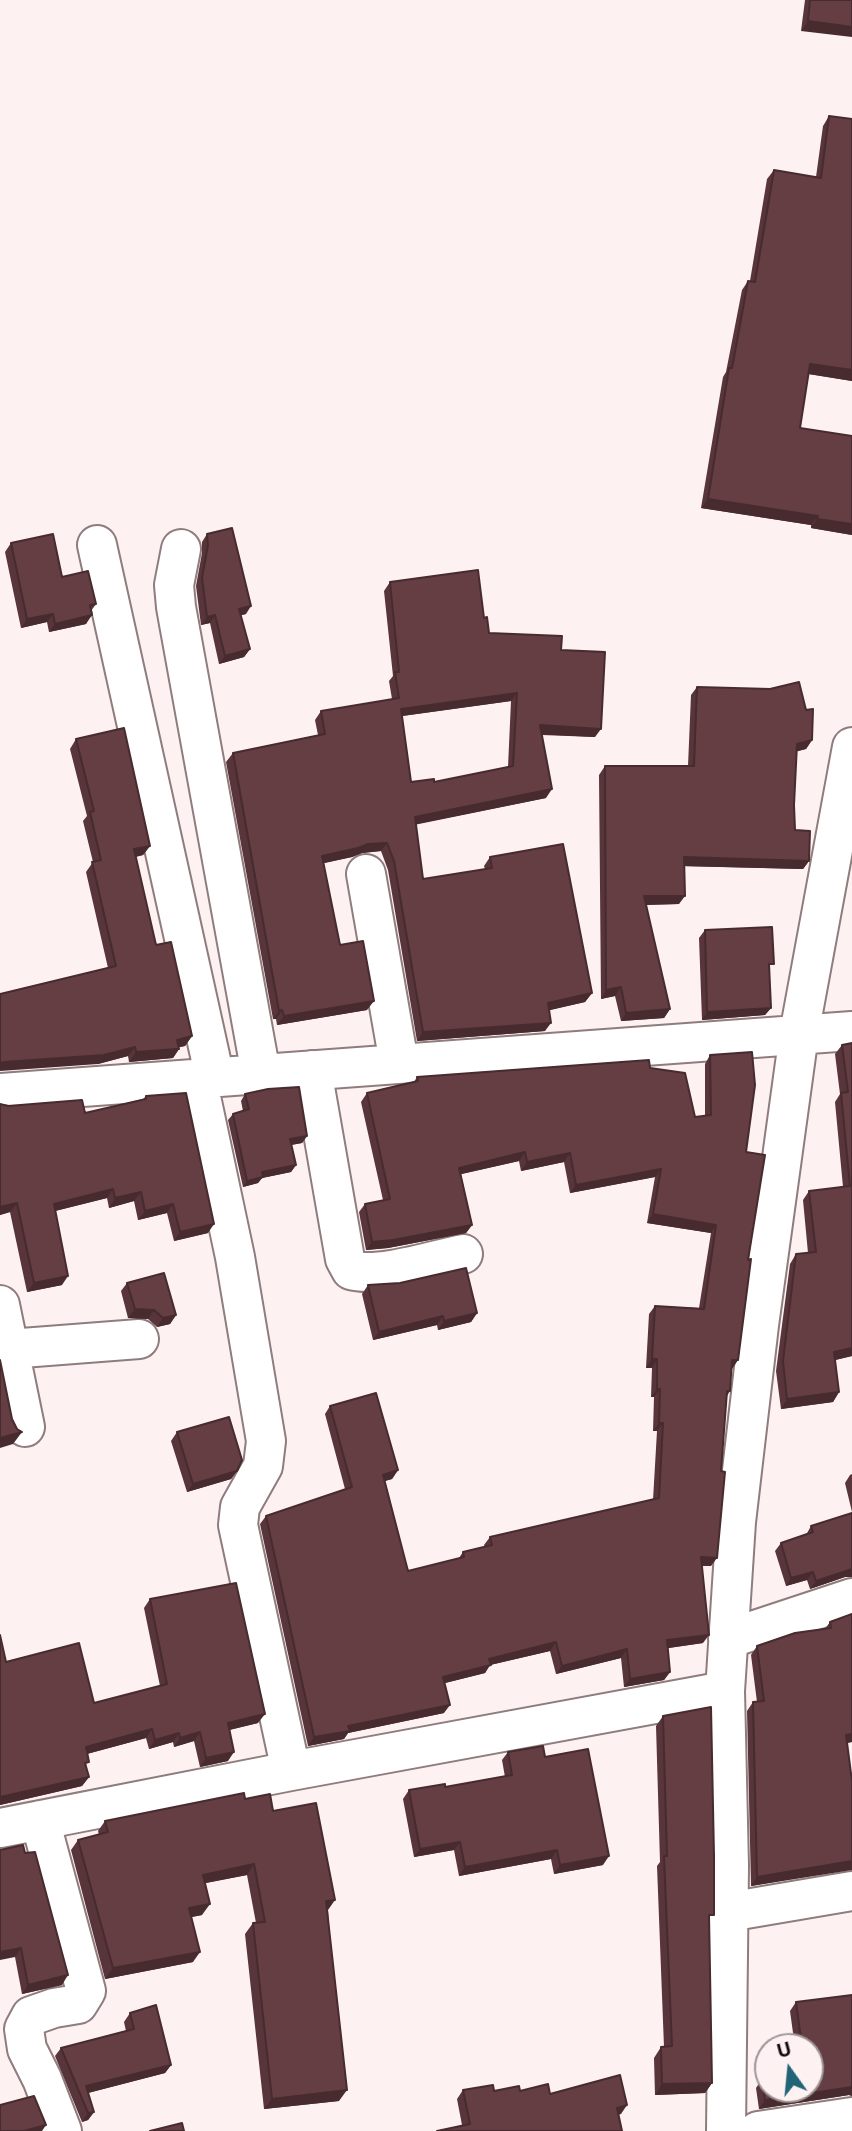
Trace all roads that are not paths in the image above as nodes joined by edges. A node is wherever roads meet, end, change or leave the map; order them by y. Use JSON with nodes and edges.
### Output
{"nodes":[{"id":1,"x":97,"y":545,"type":"dead end"},
{"id":2,"x":181,"y":549,"type":"dead end"},
{"id":3,"x":852,"y":747,"type":"edge"},
{"id":4,"x":366,"y":874,"type":"dead end"},
{"id":5,"x":852,"y":1031,"type":"edge"},
{"id":6,"x":799,"y":1034,"type":"junction"},
{"id":7,"x":399,"y":1063,"type":"junction"},
{"id":8,"x":312,"y":1070,"type":"junction"},
{"id":9,"x":261,"y":1074,"type":"junction"},
{"id":10,"x":206,"y":1078,"type":"junction"},
{"id":11,"x":0,"y":1093,"type":"edge"},
{"id":12,"x":463,"y":1254,"type":"dead end"},
{"id":13,"x":0,"y":1305,"type":"edge"},
{"id":14,"x":139,"y":1339,"type":"dead end"},
{"id":15,"x":9,"y":1349,"type":"junction"},
{"id":16,"x":25,"y":1427,"type":"dead end"},
{"id":17,"x":852,"y":1598,"type":"edge"},
{"id":18,"x":729,"y":1639,"type":"junction"},
{"id":19,"x":725,"y":1691,"type":"junction"},
{"id":20,"x":291,"y":1771,"type":"junction"},
{"id":21,"x":40,"y":1820,"type":"junction"},
{"id":22,"x":0,"y":1828,"type":"edge"},
{"id":23,"x":852,"y":1891,"type":"edge"},
{"id":24,"x":728,"y":1912,"type":"junction"},
{"id":25,"x":852,"y":2117,"type":"edge"},
{"id":26,"x":62,"y":2131,"type":"edge"},
{"id":27,"x":726,"y":2131,"type":"edge"},
{"id":28,"x":758,"y":2131,"type":"edge"}],
"edges":[{"from":1,"to":10,"type":"street"},
{"from":2,"to":9,"type":"street"},
{"from":3,"to":6,"type":"street"},
{"from":4,"to":7,"type":"street"},
{"from":5,"to":6,"type":"street"},
{"from":6,"to":7,"type":"street"},
{"from":6,"to":18,"type":"street"},
{"from":7,"to":8,"type":"street"},
{"from":8,"to":9,"type":"street"},
{"from":8,"to":12,"type":"street"},
{"from":9,"to":10,"type":"street"},
{"from":10,"to":11,"type":"street"},
{"from":10,"to":20,"type":"street"},
{"from":13,"to":15,"type":"street"},
{"from":14,"to":15,"type":"street"},
{"from":15,"to":16,"type":"street"},
{"from":17,"to":18,"type":"street"},
{"from":18,"to":19,"type":"street"},
{"from":19,"to":20,"type":"street"},
{"from":19,"to":24,"type":"street"},
{"from":20,"to":21,"type":"street"},
{"from":21,"to":22,"type":"street"},
{"from":21,"to":26,"type":"street"},
{"from":23,"to":24,"type":"street"},
{"from":24,"to":27,"type":"street"},
{"from":25,"to":28,"type":"street"}]}
